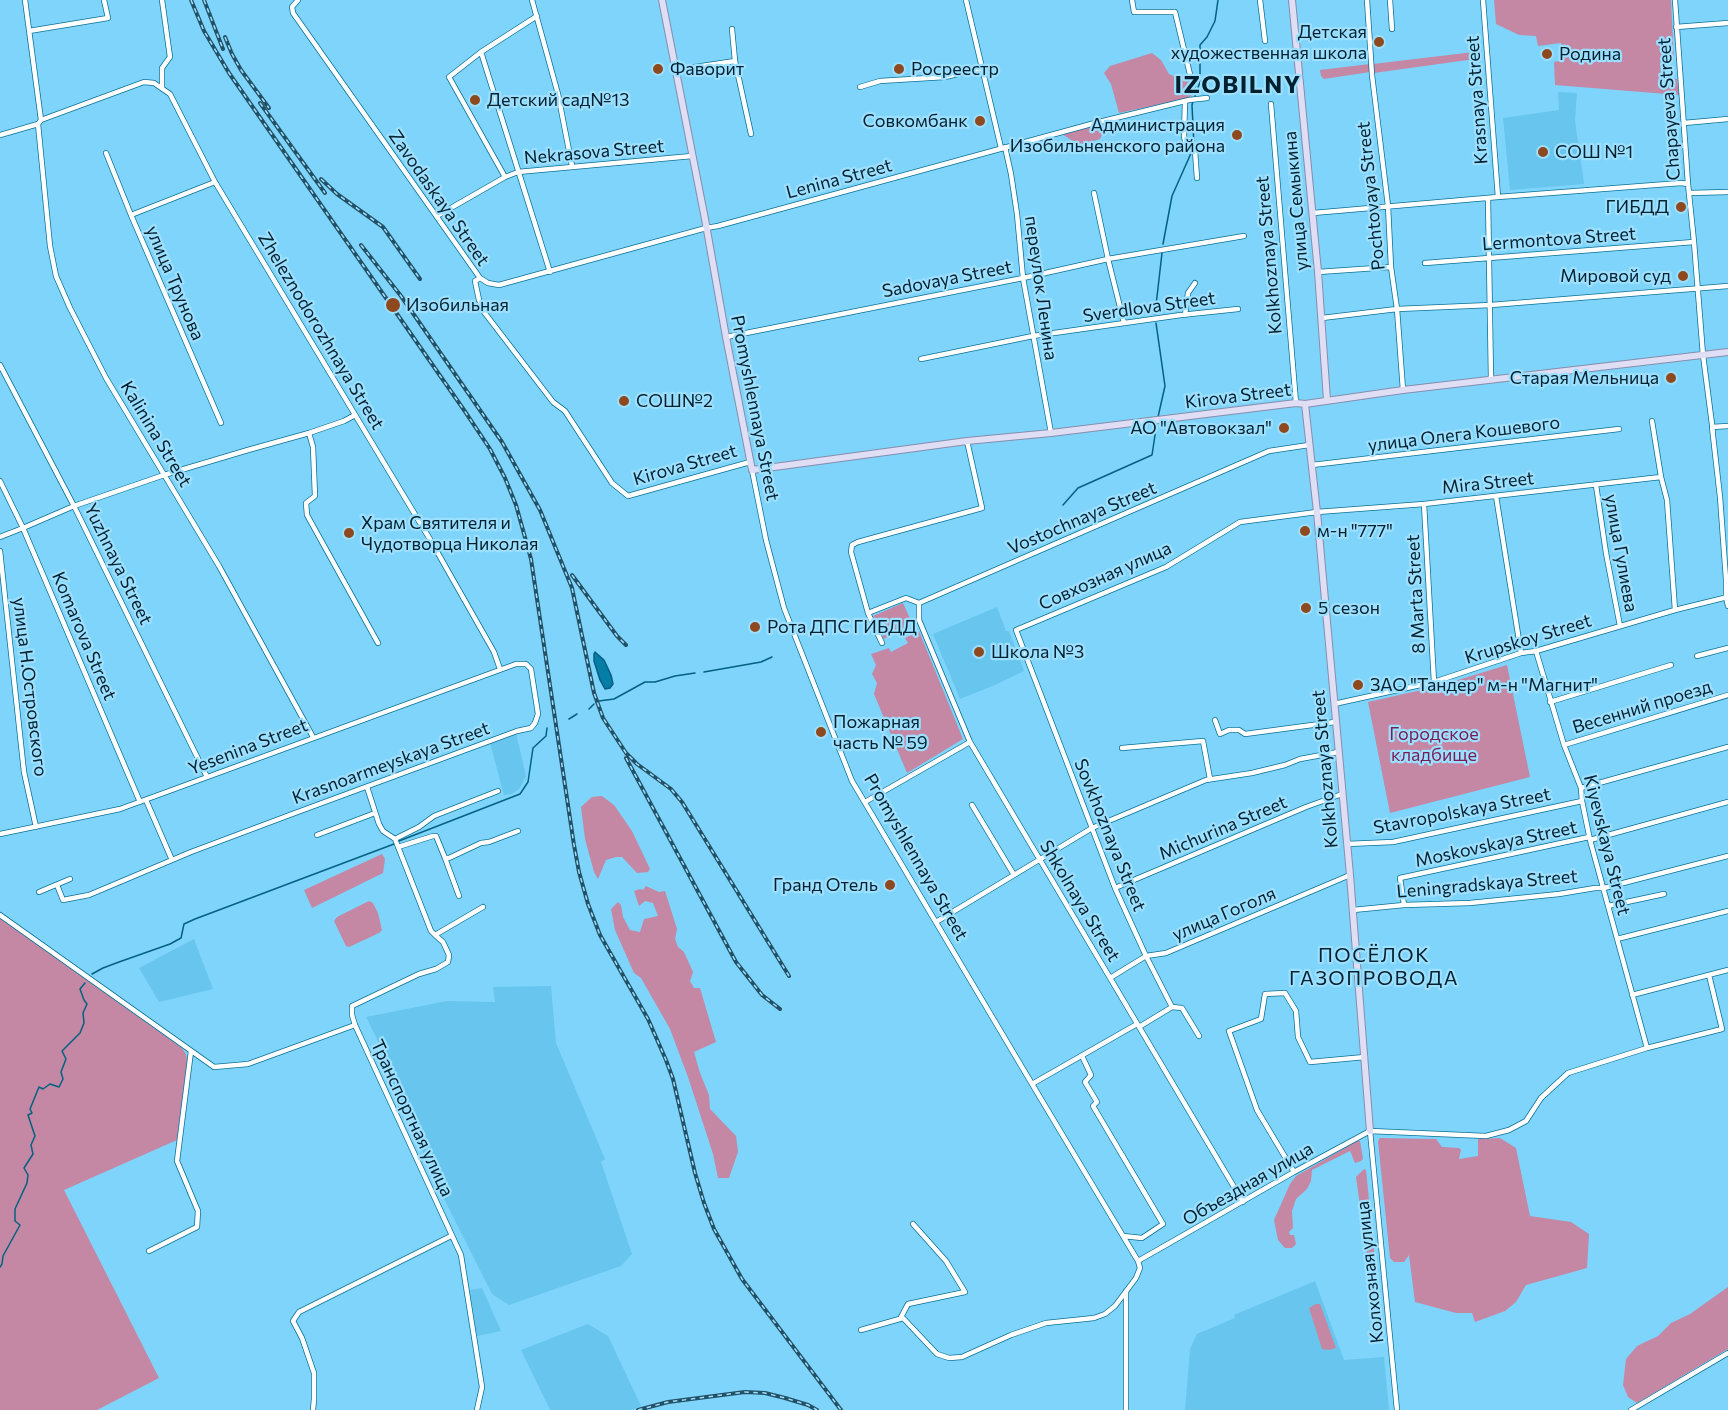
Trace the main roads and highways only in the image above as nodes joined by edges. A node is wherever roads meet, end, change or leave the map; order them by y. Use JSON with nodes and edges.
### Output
{"nodes":[{"id":1,"x":662,"y":0,"type":"edge"},
{"id":2,"x":1292,"y":0,"type":"edge"},
{"id":3,"x":1728,"y":352,"type":"edge"},
{"id":4,"x":1327,"y":400,"type":"junction"},
{"id":5,"x":1305,"y":404,"type":"junction"},
{"id":6,"x":752,"y":470,"type":"joint"},
{"id":7,"x":1370,"y":1131,"type":"road end"}],
"edges":[{"from":1,"to":6,"type":"main road","name":"Promyshlennaya Street"},
{"from":2,"to":4,"type":"main road","name":"улица Семыкина"},
{"from":3,"to":4,"type":"main road","name":"Kirova Street"},
{"from":4,"to":5,"type":"main road","name":"Kirova Street"},
{"from":5,"to":6,"type":"main road","name":"Kirova Street"},
{"from":5,"to":7,"type":"main road","name":"Kolkhoznaya Street"}]}
